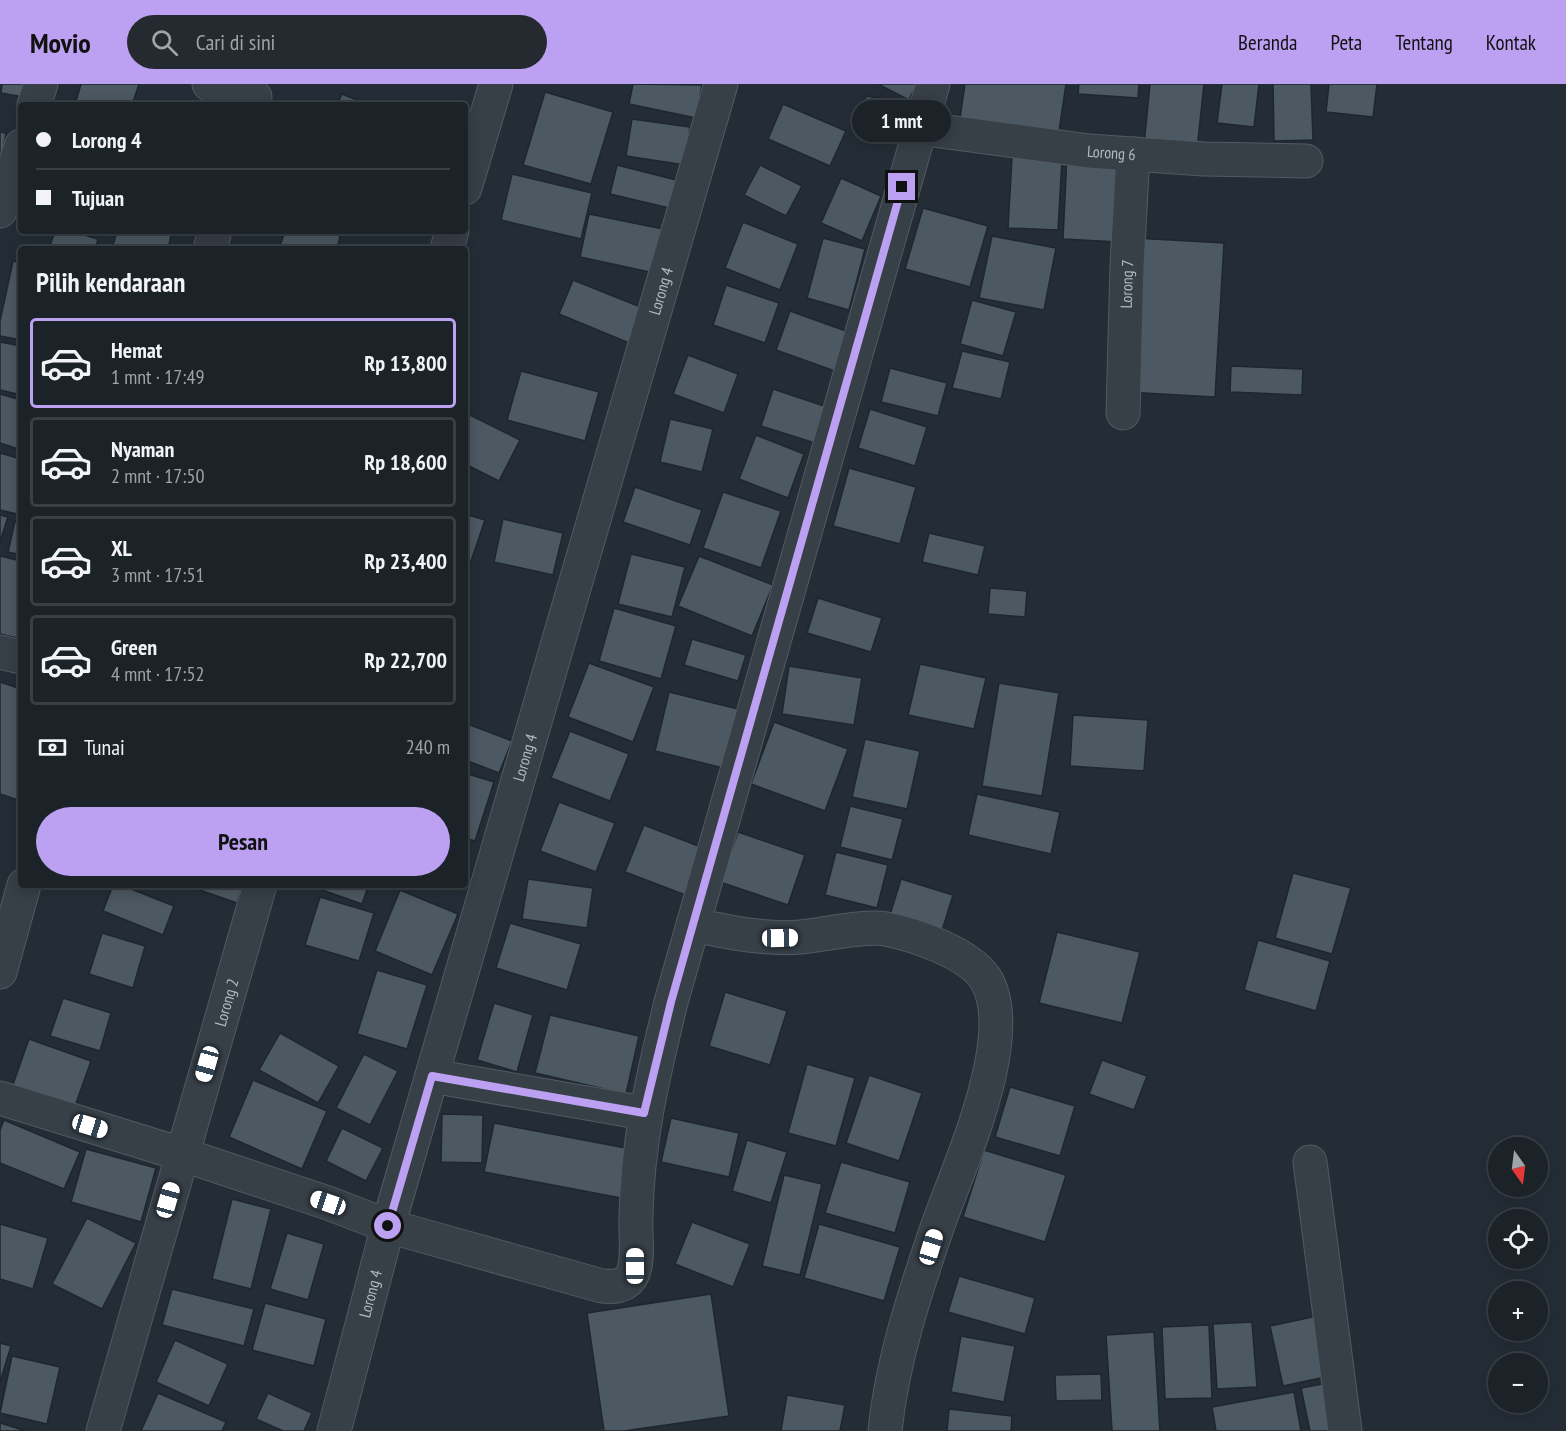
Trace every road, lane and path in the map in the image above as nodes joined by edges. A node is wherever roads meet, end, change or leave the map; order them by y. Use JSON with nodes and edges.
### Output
{"nodes":[{"id":1,"x":41,"y":84,"type":"edge"},
{"id":2,"x":209,"y":84,"type":"edge"},
{"id":3,"x":496,"y":84,"type":"edge"},
{"id":4,"x":721,"y":84,"type":"edge"},
{"id":5,"x":933,"y":84,"type":"edge"},
{"id":6,"x":255,"y":95,"type":"edge"},
{"id":7,"x":35,"y":102,"type":"edge"},
{"id":8,"x":918,"y":128,"type":"junction"},
{"id":9,"x":1133,"y":154,"type":"junction"},
{"id":10,"x":18,"y":155,"type":"edge"},
{"id":11,"x":1306,"y":161,"type":"dead end"},
{"id":12,"x":468,"y":178,"type":"edge"},
{"id":13,"x":0,"y":212,"type":"edge"},
{"id":14,"x":1123,"y":414,"type":"dead end"},
{"id":15,"x":0,"y":652,"type":"edge"},
{"id":16,"x":18,"y":656,"type":"edge"},
{"id":17,"x":23,"y":888,"type":"edge"},
{"id":18,"x":259,"y":888,"type":"edge"},
{"id":19,"x":693,"y":925,"type":"junction"},
{"id":20,"x":0,"y":972,"type":"edge"},
{"id":21,"x":432,"y":1076,"type":"junction"},
{"id":22,"x":0,"y":1098,"type":"edge"},
{"id":23,"x":644,"y":1113,"type":"junction"},
{"id":24,"x":180,"y":1154,"type":"junction"},
{"id":25,"x":1310,"y":1162,"type":"dead end"},
{"id":26,"x":388,"y":1226,"type":"junction"},
{"id":27,"x":103,"y":1431,"type":"edge"},
{"id":28,"x":334,"y":1431,"type":"edge"},
{"id":29,"x":885,"y":1431,"type":"edge"},
{"id":30,"x":1345,"y":1431,"type":"edge"}],
"edges":[{"from":1,"to":7,"type":"street"},
{"from":2,"to":6,"type":"street"},
{"from":3,"to":12,"type":"street"},
{"from":4,"to":21,"type":"street","name":"Lorong 4"},
{"from":5,"to":8,"type":"street"},
{"from":8,"to":9,"type":"street","name":"Lorong 6"},
{"from":8,"to":19,"type":"street"},
{"from":9,"to":11,"type":"street","name":"Lorong 6"},
{"from":9,"to":14,"type":"street","name":"Lorong 7"},
{"from":10,"to":13,"type":"street"},
{"from":15,"to":16,"type":"street"},
{"from":17,"to":20,"type":"street"},
{"from":18,"to":24,"type":"street","name":"Lorong 2"},
{"from":19,"to":23,"type":"street"},
{"from":19,"to":29,"type":"street"},
{"from":21,"to":23,"type":"street"},
{"from":21,"to":26,"type":"street","name":"Lorong 4"},
{"from":22,"to":24,"type":"street"},
{"from":23,"to":26,"type":"street"},
{"from":24,"to":26,"type":"street"},
{"from":24,"to":27,"type":"street","name":"Lorong 2"},
{"from":25,"to":30,"type":"street"},
{"from":26,"to":28,"type":"street","name":"Lorong 4"}]}
